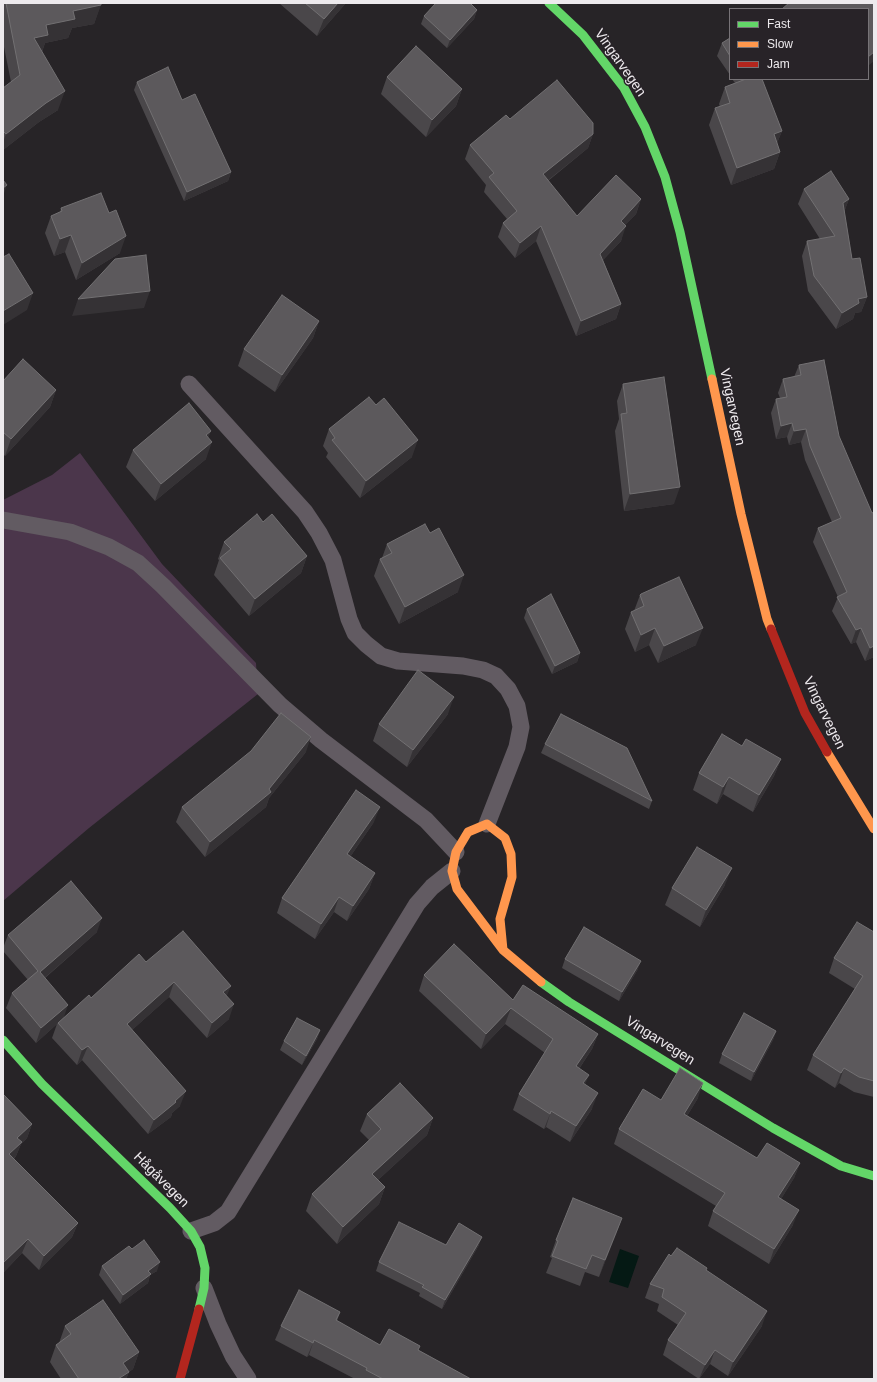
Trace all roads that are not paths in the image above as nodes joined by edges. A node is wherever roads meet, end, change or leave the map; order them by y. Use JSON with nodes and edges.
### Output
{"nodes":[{"id":1,"x":549,"y":3,"type":"edge"},
{"id":2,"x":189,"y":384,"type":"dead end"},
{"id":3,"x":3,"y":520,"type":"edge"},
{"id":4,"x":487,"y":824,"type":"junction"},
{"id":5,"x":874,"y":829,"type":"edge"},
{"id":6,"x":456,"y":852,"type":"junction"},
{"id":7,"x":452,"y":871,"type":"junction"},
{"id":8,"x":503,"y":950,"type":"junction"},
{"id":9,"x":3,"y":1040,"type":"edge"},
{"id":10,"x":874,"y":1176,"type":"edge"},
{"id":11,"x":191,"y":1231,"type":"junction"},
{"id":12,"x":204,"y":1288,"type":"junction"},
{"id":13,"x":180,"y":1379,"type":"edge"},
{"id":14,"x":248,"y":1379,"type":"edge"}],
"edges":[{"from":1,"to":5,"type":"street","name":"Vingarvegen"},
{"from":2,"to":4,"type":"lane"},
{"from":3,"to":6,"type":"lane"},
{"from":4,"to":6,"type":"street","name":"Vingarvegen"},
{"from":4,"to":8,"type":"street"},
{"from":6,"to":7,"type":"street","name":"Vingarvegen"},
{"from":7,"to":8,"type":"street","name":"Vingarvegen"},
{"from":7,"to":11,"type":"lane"},
{"from":8,"to":10,"type":"street","name":"Vingarvegen"},
{"from":9,"to":11,"type":"street","name":"Hågåvegen"},
{"from":11,"to":12,"type":"street","name":"Hågåvegen"},
{"from":12,"to":13,"type":"street","name":"Hågåvegen"},
{"from":12,"to":14,"type":"lane"}]}
